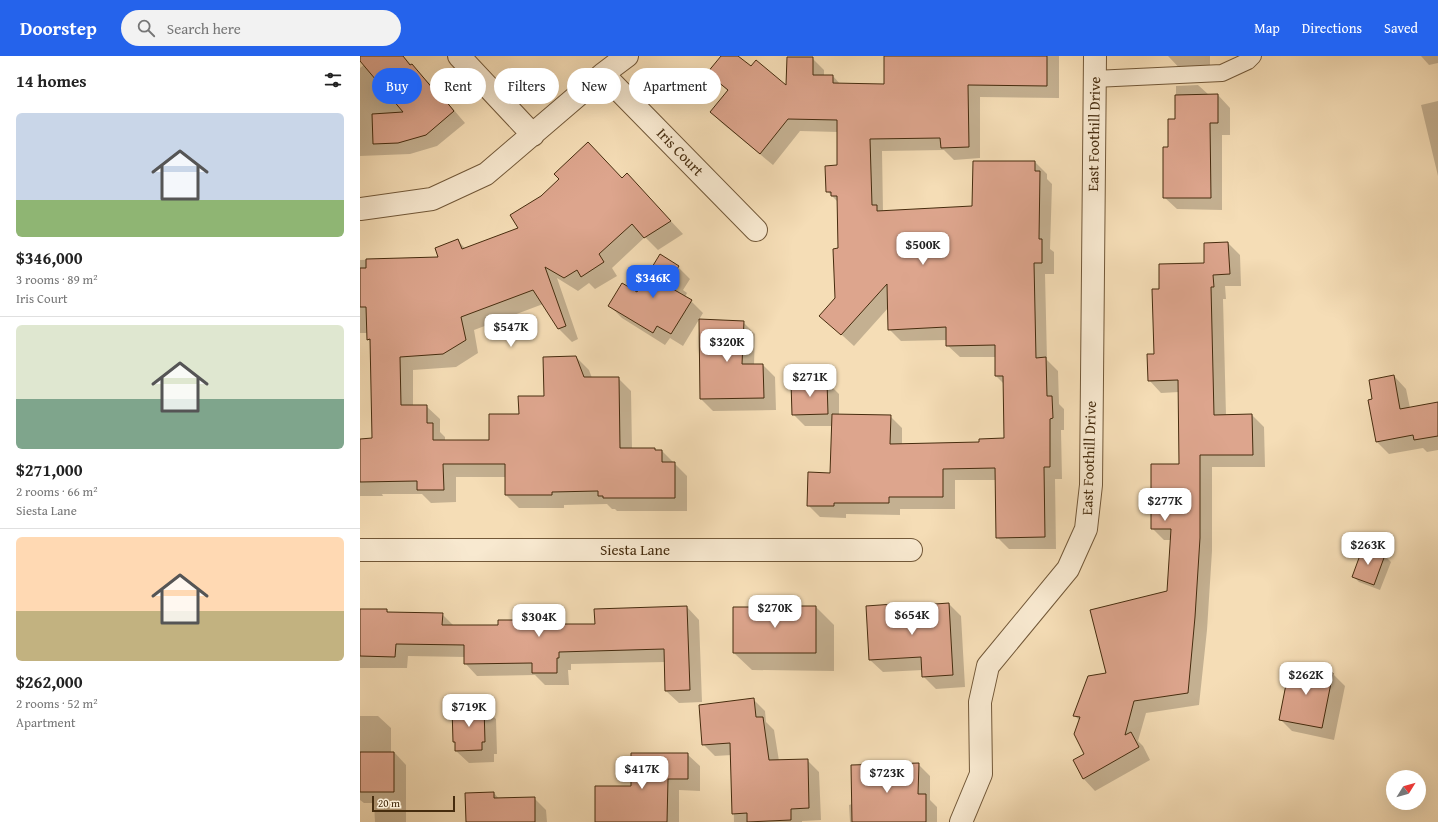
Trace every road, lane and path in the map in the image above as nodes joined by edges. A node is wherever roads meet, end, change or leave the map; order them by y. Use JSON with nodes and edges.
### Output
{"nodes":[{"id":1,"x":459,"y":56,"type":"edge"},
{"id":2,"x":627,"y":56,"type":"edge"},
{"id":3,"x":1094,"y":56,"type":"edge"},
{"id":4,"x":1253,"y":56,"type":"edge"},
{"id":5,"x":612,"y":68,"type":"edge"},
{"id":6,"x":1094,"y":79,"type":"junction"},
{"id":7,"x":621,"y":91,"type":"edge"},
{"id":8,"x":569,"y":104,"type":"edge"},
{"id":9,"x":533,"y":135,"type":"junction"},
{"id":10,"x":360,"y":209,"type":"edge"},
{"id":11,"x":756,"y":230,"type":"dead end"},
{"id":12,"x":360,"y":550,"type":"edge"},
{"id":13,"x":911,"y":550,"type":"dead end"},
{"id":14,"x":961,"y":822,"type":"edge"}],
"edges":[{"from":1,"to":9,"type":"street"},
{"from":2,"to":5,"type":"street"},
{"from":3,"to":6,"type":"street","name":"East Foothill Drive"},
{"from":4,"to":6,"type":"lane"},
{"from":6,"to":14,"type":"street","name":"East Foothill Drive"},
{"from":7,"to":11,"type":"street","name":"Iris Court"},
{"from":8,"to":9,"type":"street"},
{"from":9,"to":10,"type":"street"},
{"from":12,"to":13,"type":"street","name":"Siesta Lane"}]}
